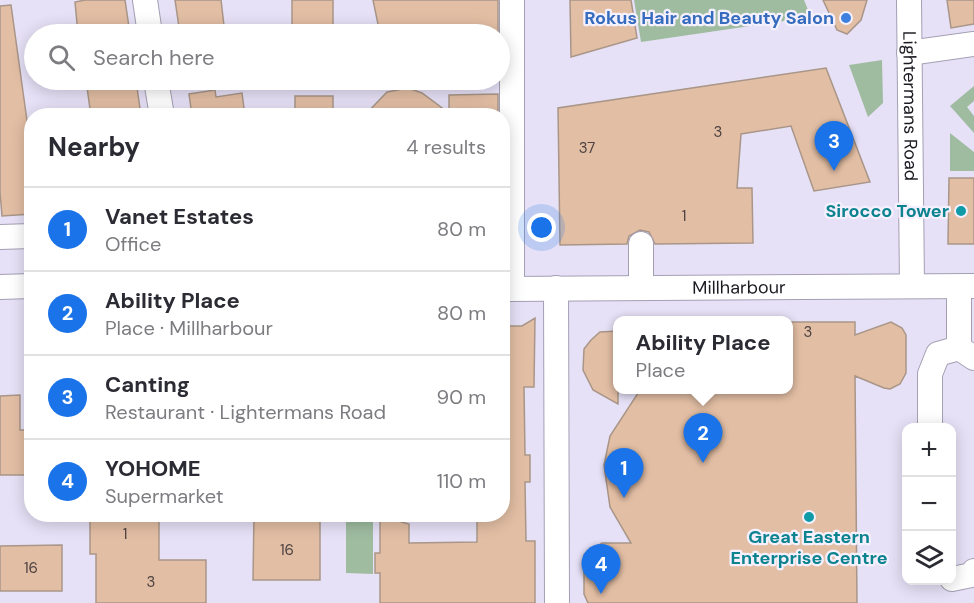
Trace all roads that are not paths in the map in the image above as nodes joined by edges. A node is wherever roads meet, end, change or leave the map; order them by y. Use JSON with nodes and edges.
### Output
{"nodes":[{"id":1,"x":145,"y":0,"type":"edge"},
{"id":2,"x":512,"y":0,"type":"edge"},
{"id":3,"x":909,"y":0,"type":"edge"},
{"id":4,"x":149,"y":24,"type":"edge"},
{"id":5,"x":974,"y":44,"type":"edge"},
{"id":6,"x":909,"y":53,"type":"junction"},
{"id":7,"x":158,"y":90,"type":"edge"},
{"id":8,"x":161,"y":108,"type":"edge"},
{"id":9,"x":510,"y":116,"type":"edge"},
{"id":10,"x":24,"y":236,"type":"edge"},
{"id":11,"x":0,"y":237,"type":"edge"},
{"id":12,"x":640,"y":244,"type":"dead end"},
{"id":13,"x":24,"y":286,"type":"edge"},
{"id":14,"x":912,"y":286,"type":"junction"},
{"id":15,"x":0,"y":287,"type":"edge"},
{"id":16,"x":966,"y":287,"type":"edge"},
{"id":17,"x":556,"y":288,"type":"junction"},
{"id":18,"x":641,"y":288,"type":"junction"},
{"id":19,"x":510,"y":289,"type":"edge"},
{"id":20,"x":966,"y":353,"type":"edge"},
{"id":21,"x":930,"y":423,"type":"edge"},
{"id":22,"x":974,"y":571,"type":"edge"},
{"id":23,"x":956,"y":578,"type":"edge"},
{"id":24,"x":557,"y":603,"type":"edge"}],
"edges":[{"from":1,"to":4,"type":"street"},
{"from":2,"to":9,"type":"street"},
{"from":3,"to":6,"type":"street","name":"Lightermans Road"},
{"from":5,"to":6,"type":"street"},
{"from":6,"to":14,"type":"street","name":"Lightermans Road"},
{"from":7,"to":8,"type":"street"},
{"from":10,"to":11,"type":"street"},
{"from":12,"to":18,"type":"street"},
{"from":13,"to":15,"type":"street"},
{"from":14,"to":16,"type":"street","name":"Millharbour"},
{"from":14,"to":18,"type":"street","name":"Millharbour"},
{"from":16,"to":20,"type":"street"},
{"from":17,"to":18,"type":"street","name":"Millharbour"},
{"from":17,"to":19,"type":"street","name":"Millharbour"},
{"from":17,"to":24,"type":"street"},
{"from":20,"to":21,"type":"street"},
{"from":22,"to":23,"type":"street"}]}
